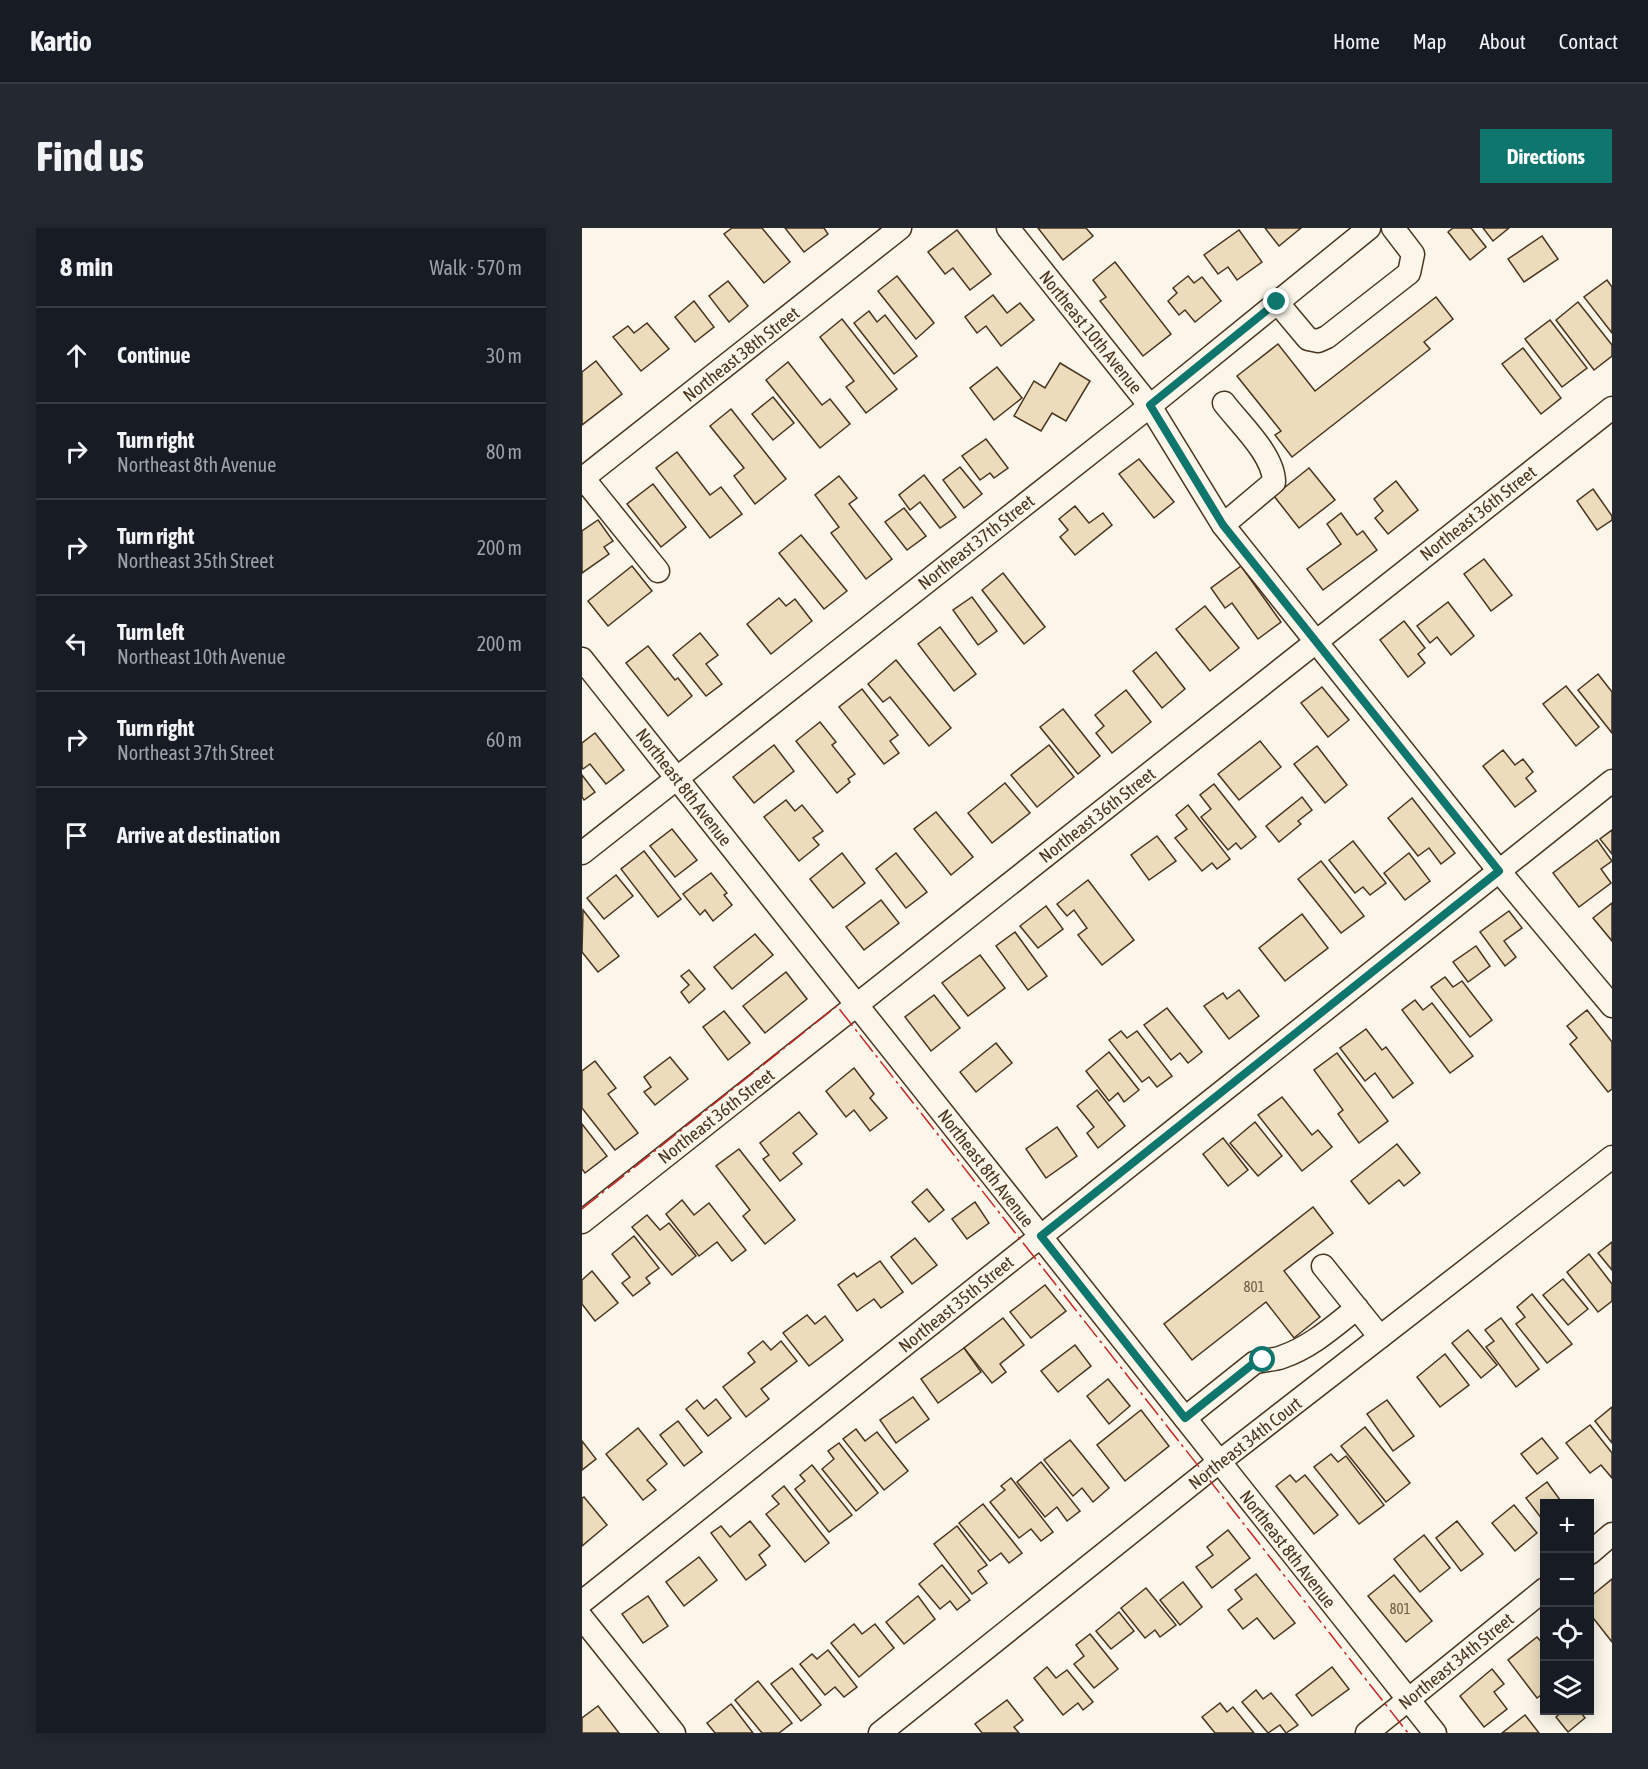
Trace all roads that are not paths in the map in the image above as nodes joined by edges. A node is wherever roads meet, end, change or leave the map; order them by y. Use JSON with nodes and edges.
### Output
{"nodes":[{"id":1,"x":900,"y":228,"type":"edge"},
{"id":2,"x":1008,"y":228,"type":"edge"},
{"id":3,"x":1369,"y":228,"type":"edge"},
{"id":4,"x":1393,"y":228,"type":"edge"},
{"id":5,"x":1277,"y":302,"type":"junction"},
{"id":6,"x":1224,"y":403,"type":"dead end"},
{"id":7,"x":1150,"y":405,"type":"junction"},
{"id":8,"x":1612,"y":408,"type":"edge"},
{"id":9,"x":583,"y":479,"type":"edge"},
{"id":10,"x":1223,"y":525,"type":"junction"},
{"id":11,"x":658,"y":571,"type":"dead end"},
{"id":12,"x":1316,"y":642,"type":"junction"},
{"id":13,"x":582,"y":659,"type":"edge"},
{"id":14,"x":677,"y":778,"type":"junction"},
{"id":15,"x":1612,"y":781,"type":"edge"},
{"id":16,"x":582,"y":853,"type":"edge"},
{"id":17,"x":1499,"y":871,"type":"junction"},
{"id":18,"x":856,"y":1005,"type":"junction"},
{"id":19,"x":1612,"y":1006,"type":"edge"},
{"id":20,"x":1612,"y":1157,"type":"edge"},
{"id":21,"x":582,"y":1222,"type":"edge"},
{"id":22,"x":1041,"y":1236,"type":"junction"},
{"id":23,"x":1323,"y":1266,"type":"dead end"},
{"id":24,"x":1357,"y":1308,"type":"junction"},
{"id":25,"x":1380,"y":1337,"type":"junction"},
{"id":26,"x":1185,"y":1418,"type":"junction"},
{"id":27,"x":1219,"y":1462,"type":"junction"},
{"id":28,"x":1612,"y":1534,"type":"edge"},
{"id":29,"x":1594,"y":1549,"type":"edge"},
{"id":30,"x":1540,"y":1593,"type":"edge"},
{"id":31,"x":582,"y":1602,"type":"edge"},
{"id":32,"x":582,"y":1618,"type":"edge"},
{"id":33,"x":1408,"y":1700,"type":"junction"},
{"id":34,"x":674,"y":1733,"type":"edge"},
{"id":35,"x":880,"y":1733,"type":"edge"},
{"id":36,"x":1367,"y":1733,"type":"edge"},
{"id":37,"x":1435,"y":1733,"type":"edge"}],
"edges":[{"from":1,"to":9,"type":"street","name":"Northeast 38th Street"},
{"from":2,"to":7,"type":"street","name":"Northeast 10th Avenue"},
{"from":3,"to":5,"type":"street","name":"Northeast 37th Street"},
{"from":4,"to":5,"type":"street"},
{"from":5,"to":7,"type":"street","name":"Northeast 37th Street"},
{"from":6,"to":10,"type":"street"},
{"from":7,"to":10,"type":"street","name":"Northeast 10th Avenue"},
{"from":7,"to":14,"type":"street","name":"Northeast 37th Street"},
{"from":8,"to":12,"type":"street","name":"Northeast 36th Street"},
{"from":9,"to":11,"type":"street"},
{"from":10,"to":12,"type":"street","name":"Northeast 10th Avenue"},
{"from":12,"to":17,"type":"street","name":"Northeast 10th Avenue"},
{"from":12,"to":18,"type":"street","name":"Northeast 36th Street"},
{"from":13,"to":14,"type":"street","name":"Northeast 8th Avenue"},
{"from":14,"to":16,"type":"street","name":"Northeast 37th Street"},
{"from":14,"to":18,"type":"street","name":"Northeast 8th Avenue"},
{"from":15,"to":17,"type":"street","name":"Northeast 35th Street"},
{"from":17,"to":19,"type":"street","name":"Northeast 10th Avenue"},
{"from":17,"to":22,"type":"street","name":"Northeast 35th Street"},
{"from":18,"to":21,"type":"street","name":"Northeast 36th Street"},
{"from":18,"to":22,"type":"street","name":"Northeast 8th Avenue"},
{"from":20,"to":25,"type":"street","name":"Northeast 34th Court"},
{"from":22,"to":26,"type":"street","name":"Northeast 8th Avenue"},
{"from":22,"to":31,"type":"street","name":"Northeast 35th Street"},
{"from":23,"to":24,"type":"street"},
{"from":24,"to":25,"type":"street"},
{"from":24,"to":26,"type":"street"},
{"from":25,"to":27,"type":"street","name":"Northeast 34th Court"},
{"from":26,"to":27,"type":"street","name":"Northeast 8th Avenue"},
{"from":27,"to":33,"type":"street","name":"Northeast 8th Avenue"},
{"from":27,"to":35,"type":"street","name":"Northeast 34th Court"},
{"from":28,"to":29,"type":"street"},
{"from":30,"to":33,"type":"street","name":"Northeast 34th Street"},
{"from":32,"to":34,"type":"street"},
{"from":33,"to":36,"type":"street","name":"Northeast 34th Street"},
{"from":33,"to":37,"type":"street","name":"Northeast 8th Avenue"}]}
